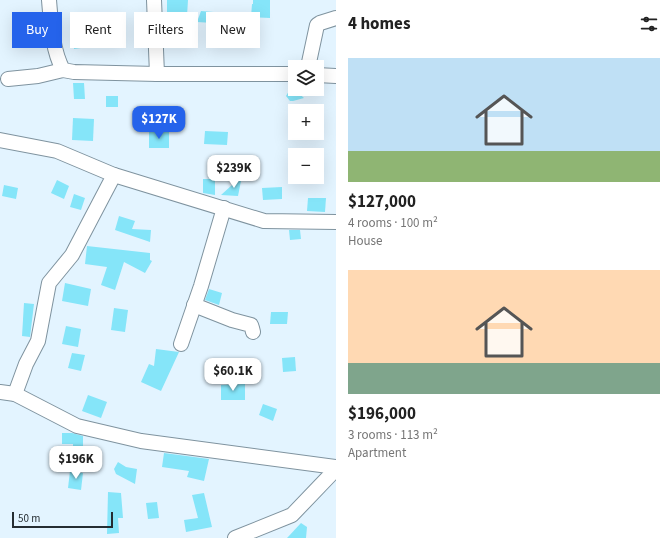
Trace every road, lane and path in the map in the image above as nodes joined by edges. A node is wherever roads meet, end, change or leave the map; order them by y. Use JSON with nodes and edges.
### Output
{"nodes":[{"id":1,"x":49,"y":0,"type":"edge"},
{"id":2,"x":154,"y":0,"type":"edge"},
{"id":3,"x":336,"y":18,"type":"edge"},
{"id":4,"x":310,"y":60,"type":"edge"},
{"id":5,"x":63,"y":70,"type":"junction"},
{"id":6,"x":157,"y":74,"type":"junction"},
{"id":7,"x":288,"y":74,"type":"edge"},
{"id":8,"x":324,"y":75,"type":"edge"},
{"id":9,"x":336,"y":76,"type":"edge"},
{"id":10,"x":8,"y":79,"type":"dead end"},
{"id":11,"x":0,"y":140,"type":"edge"},
{"id":12,"x":114,"y":175,"type":"junction"},
{"id":13,"x":224,"y":208,"type":"junction"},
{"id":14,"x":336,"y":222,"type":"edge"},
{"id":15,"x":194,"y":305,"type":"junction"},
{"id":16,"x":253,"y":332,"type":"dead end"},
{"id":17,"x":180,"y":344,"type":"dead end"},
{"id":18,"x":0,"y":392,"type":"edge"},
{"id":19,"x":15,"y":394,"type":"junction"},
{"id":20,"x":336,"y":468,"type":"edge"},
{"id":21,"x":235,"y":538,"type":"edge"}],
"edges":[{"from":1,"to":5,"type":"street"},
{"from":2,"to":6,"type":"street"},
{"from":3,"to":4,"type":"street"},
{"from":5,"to":6,"type":"street"},
{"from":5,"to":10,"type":"street"},
{"from":6,"to":7,"type":"street"},
{"from":8,"to":9,"type":"street"},
{"from":11,"to":12,"type":"street"},
{"from":12,"to":13,"type":"street"},
{"from":12,"to":19,"type":"street"},
{"from":13,"to":14,"type":"street"},
{"from":13,"to":15,"type":"street"},
{"from":15,"to":16,"type":"street"},
{"from":15,"to":17,"type":"street"},
{"from":18,"to":19,"type":"street"},
{"from":19,"to":20,"type":"street"},
{"from":20,"to":21,"type":"street"}]}
